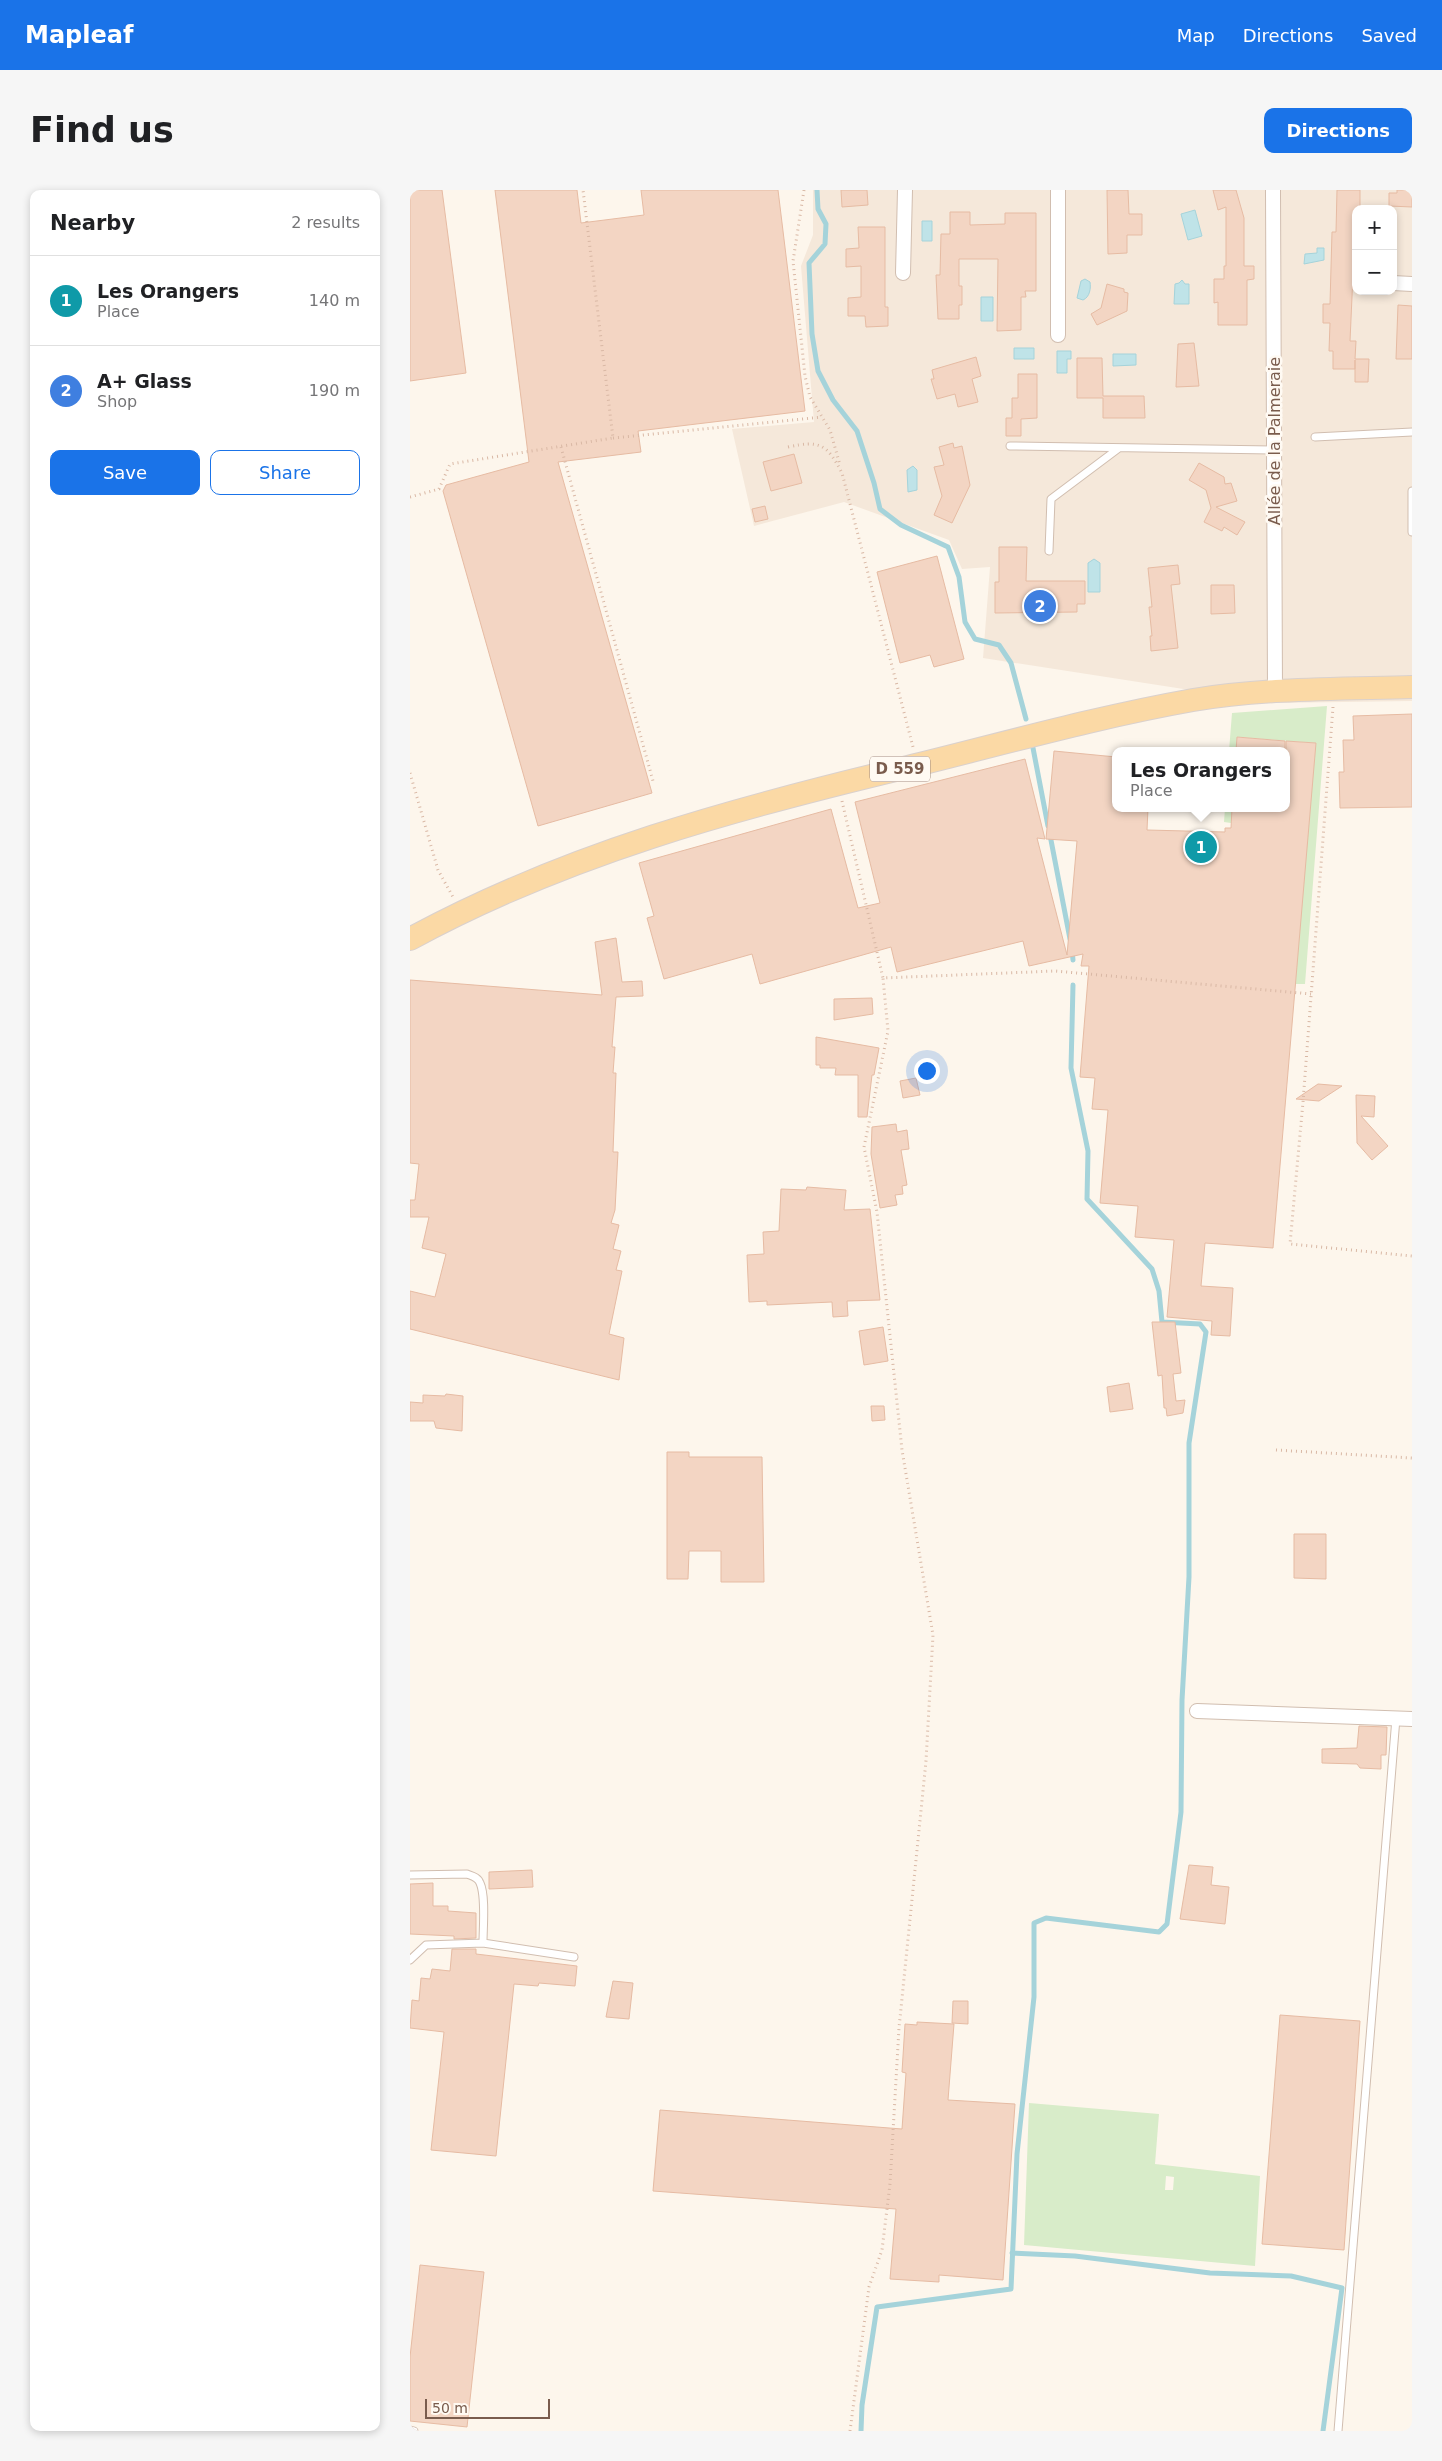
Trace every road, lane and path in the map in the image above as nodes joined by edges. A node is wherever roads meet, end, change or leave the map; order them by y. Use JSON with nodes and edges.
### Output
{"nodes":[{"id":1,"x":583,"y":190,"type":"edge"},
{"id":2,"x":804,"y":190,"type":"edge"},
{"id":3,"x":905,"y":190,"type":"edge"},
{"id":4,"x":1058,"y":190,"type":"edge"},
{"id":5,"x":1273,"y":190,"type":"edge"},
{"id":6,"x":903,"y":273,"type":"dead end"},
{"id":7,"x":1397,"y":283,"type":"edge"},
{"id":8,"x":1412,"y":284,"type":"edge"},
{"id":9,"x":1058,"y":335,"type":"dead end"},
{"id":10,"x":822,"y":417,"type":"junction"},
{"id":11,"x":1412,"y":432,"type":"edge"},
{"id":12,"x":1314,"y":436,"type":"dead end"},
{"id":13,"x":613,"y":438,"type":"junction"},
{"id":14,"x":1010,"y":446,"type":"dead end"},
{"id":15,"x":788,"y":447,"type":"dead end"},
{"id":16,"x":561,"y":448,"type":"junction"},
{"id":17,"x":1119,"y":448,"type":"junction"},
{"id":18,"x":1274,"y":450,"type":"junction"},
{"id":19,"x":842,"y":473,"type":"junction"},
{"id":20,"x":1412,"y":491,"type":"edge"},
{"id":21,"x":410,"y":497,"type":"edge"},
{"id":22,"x":1412,"y":532,"type":"edge"},
{"id":23,"x":1049,"y":550,"type":"dead end"},
{"id":24,"x":1412,"y":687,"type":"edge"},
{"id":25,"x":1334,"y":689,"type":"junction"},
{"id":26,"x":1275,"y":692,"type":"junction"},
{"id":27,"x":918,"y":764,"type":"junction"},
{"id":28,"x":410,"y":773,"type":"edge"},
{"id":29,"x":653,"y":781,"type":"dead end"},
{"id":30,"x":838,"y":784,"type":"junction"},
{"id":31,"x":462,"y":912,"type":"junction"},
{"id":32,"x":410,"y":939,"type":"edge"},
{"id":33,"x":883,"y":978,"type":"junction"},
{"id":34,"x":1312,"y":994,"type":"junction"},
{"id":35,"x":1412,"y":1256,"type":"edge"},
{"id":36,"x":1276,"y":1450,"type":"dead end"},
{"id":37,"x":1412,"y":1458,"type":"edge"},
{"id":38,"x":1197,"y":1712,"type":"dead end"},
{"id":39,"x":1396,"y":1718,"type":"junction"},
{"id":40,"x":1412,"y":1719,"type":"edge"},
{"id":41,"x":410,"y":1875,"type":"edge"},
{"id":42,"x":483,"y":1943,"type":"junction"},
{"id":43,"x":574,"y":1957,"type":"dead end"},
{"id":44,"x":410,"y":1960,"type":"edge"},
{"id":45,"x":410,"y":2430,"type":"edge"},
{"id":46,"x":414,"y":2431,"type":"edge"},
{"id":47,"x":850,"y":2431,"type":"edge"},
{"id":48,"x":1338,"y":2431,"type":"edge"}],
"edges":[{"from":1,"to":13,"type":"path"},
{"from":2,"to":10,"type":"path"},
{"from":3,"to":6,"type":"street"},
{"from":4,"to":9,"type":"street"},
{"from":5,"to":18,"type":"street","name":"Allée de la Palmeraie"},
{"from":7,"to":8,"type":"street"},
{"from":10,"to":13,"type":"path"},
{"from":10,"to":19,"type":"path"},
{"from":11,"to":12,"type":"lane"},
{"from":13,"to":16,"type":"path"},
{"from":14,"to":17,"type":"lane"},
{"from":15,"to":19,"type":"path"},
{"from":16,"to":21,"type":"path"},
{"from":16,"to":29,"type":"path"},
{"from":17,"to":18,"type":"lane"},
{"from":17,"to":23,"type":"lane"},
{"from":18,"to":26,"type":"street","name":"Allée de la Palmeraie"},
{"from":19,"to":27,"type":"path"},
{"from":20,"to":22,"type":"lane"},
{"from":24,"to":25,"type":"main road","number":"D 559"},
{"from":25,"to":26,"type":"main road","number":"D 559"},
{"from":25,"to":34,"type":"path"},
{"from":26,"to":27,"type":"main road","number":"D 559"},
{"from":27,"to":30,"type":"main road","number":"D 559"},
{"from":28,"to":31,"type":"path"},
{"from":30,"to":31,"type":"main road","number":"D 559"},
{"from":30,"to":33,"type":"path"},
{"from":31,"to":32,"type":"main road","number":"D 559"},
{"from":33,"to":34,"type":"path"},
{"from":33,"to":47,"type":"path"},
{"from":34,"to":35,"type":"path"},
{"from":36,"to":37,"type":"path"},
{"from":38,"to":39,"type":"street"},
{"from":39,"to":40,"type":"street"},
{"from":39,"to":48,"type":"lane"},
{"from":41,"to":42,"type":"lane"},
{"from":42,"to":43,"type":"lane"},
{"from":42,"to":44,"type":"lane"},
{"from":45,"to":46,"type":"lane"}]}
